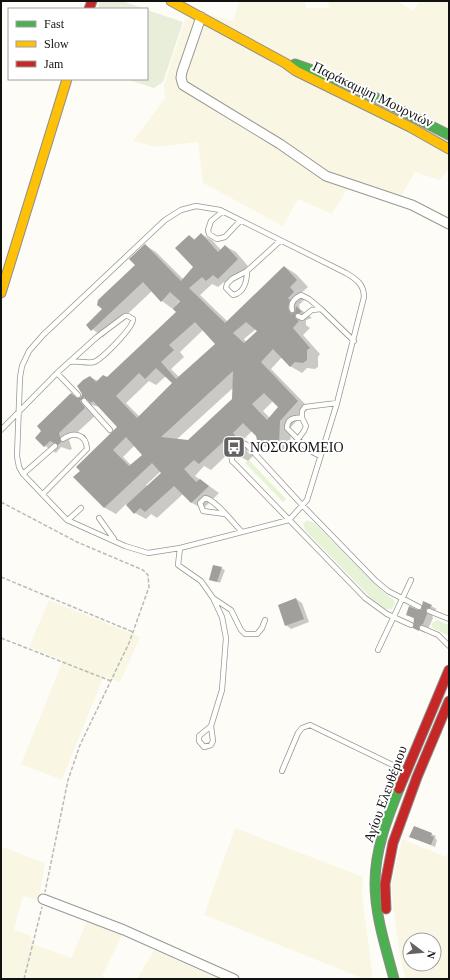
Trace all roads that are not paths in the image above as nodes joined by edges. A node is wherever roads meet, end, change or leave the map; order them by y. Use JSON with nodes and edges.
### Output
{"nodes":[{"id":1,"x":171,"y":1,"type":"edge"},
{"id":2,"x":201,"y":17,"type":"junction"},
{"id":3,"x":285,"y":63,"type":"junction"},
{"id":4,"x":67,"y":80,"type":"edge"},
{"id":5,"x":449,"y":135,"type":"edge"},
{"id":6,"x":449,"y":149,"type":"edge"},
{"id":7,"x":222,"y":212,"type":"junction"},
{"id":8,"x":240,"y":221,"type":"junction"},
{"id":9,"x":449,"y":224,"type":"edge"},
{"id":10,"x":280,"y":241,"type":"junction"},
{"id":11,"x":247,"y":272,"type":"junction"},
{"id":12,"x":1,"y":293,"type":"edge"},
{"id":13,"x":321,"y":309,"type":"junction"},
{"id":14,"x":292,"y":310,"type":"dead end"},
{"id":15,"x":298,"y":316,"type":"dead end"},
{"id":16,"x":354,"y":341,"type":"junction"},
{"id":17,"x":69,"y":362,"type":"junction"},
{"id":18,"x":57,"y":373,"type":"junction"},
{"id":19,"x":78,"y":395,"type":"dead end"},
{"id":20,"x":84,"y":401,"type":"dead end"},
{"id":21,"x":337,"y":403,"type":"junction"},
{"id":22,"x":18,"y":411,"type":"junction"},
{"id":23,"x":302,"y":418,"type":"junction"},
{"id":24,"x":1,"y":430,"type":"edge"},
{"id":25,"x":110,"y":430,"type":"dead end"},
{"id":26,"x":298,"y":438,"type":"junction"},
{"id":27,"x":63,"y":439,"type":"dead end"},
{"id":28,"x":239,"y":441,"type":"dead end"},
{"id":29,"x":55,"y":446,"type":"dead end"},
{"id":30,"x":230,"y":450,"type":"dead end"},
{"id":31,"x":320,"y":456,"type":"junction"},
{"id":32,"x":23,"y":474,"type":"junction"},
{"id":33,"x":43,"y":494,"type":"junction"},
{"id":34,"x":303,"y":506,"type":"junction"},
{"id":35,"x":81,"y":508,"type":"dead end"},
{"id":36,"x":225,"y":514,"type":"junction"},
{"id":37,"x":99,"y":518,"type":"dead end"},
{"id":38,"x":68,"y":520,"type":"junction"},
{"id":39,"x":289,"y":520,"type":"junction"},
{"id":40,"x":242,"y":532,"type":"junction"},
{"id":41,"x":119,"y":543,"type":"junction"},
{"id":42,"x":180,"y":548,"type":"junction"},
{"id":43,"x":411,"y":580,"type":"dead end"},
{"id":44,"x":213,"y":598,"type":"junction"},
{"id":45,"x":402,"y":599,"type":"junction"},
{"id":46,"x":420,"y":607,"type":"dead end"},
{"id":47,"x":429,"y":611,"type":"dead end"},
{"id":48,"x":442,"y":616,"type":"junction"},
{"id":49,"x":449,"y":616,"type":"edge"},
{"id":50,"x":394,"y":617,"type":"junction"},
{"id":51,"x":449,"y":619,"type":"edge"},
{"id":52,"x":265,"y":620,"type":"dead end"},
{"id":53,"x":411,"y":625,"type":"dead end"},
{"id":54,"x":422,"y":628,"type":"dead end"},
{"id":55,"x":438,"y":635,"type":"junction"},
{"id":56,"x":449,"y":639,"type":"edge"},
{"id":57,"x":449,"y":646,"type":"edge"},
{"id":58,"x":378,"y":650,"type":"dead end"},
{"id":59,"x":449,"y":670,"type":"edge"},
{"id":60,"x":449,"y":701,"type":"edge"},
{"id":61,"x":210,"y":726,"type":"dead end"},
{"id":62,"x":282,"y":771,"type":"dead end"},
{"id":63,"x":407,"y":772,"type":"junction"},
{"id":64,"x":417,"y":777,"type":"junction"},
{"id":65,"x":43,"y":899,"type":"road end"},
{"id":66,"x":388,"y":956,"type":"junction"},
{"id":67,"x":234,"y":979,"type":"edge"},
{"id":68,"x":394,"y":979,"type":"edge"}],
"edges":[{"from":1,"to":2,"type":"main road","name":"Παράκαμψη Μουρνιών"},
{"from":2,"to":3,"type":"main road","name":"Παράκαμψη Μουρνιών"},
{"from":2,"to":9,"type":"street"},
{"from":3,"to":5,"type":"main road","name":"Παράκαμψη Μουρνιών"},
{"from":3,"to":6,"type":"main road","name":"Παράκαμψη Μουρνιών"},
{"from":4,"to":12,"type":"main road"},
{"from":7,"to":8,"type":"lane"},
{"from":7,"to":8,"type":"lane"},
{"from":7,"to":22,"type":"lane"},
{"from":8,"to":10,"type":"lane"},
{"from":10,"to":11,"type":"lane"},
{"from":10,"to":16,"type":"lane"},
{"from":11,"to":11,"type":"lane"},
{"from":13,"to":14,"type":"lane"},
{"from":13,"to":15,"type":"lane"},
{"from":13,"to":16,"type":"lane"},
{"from":16,"to":21,"type":"lane"},
{"from":17,"to":17,"type":"lane"},
{"from":17,"to":18,"type":"lane"},
{"from":18,"to":19,"type":"lane"},
{"from":18,"to":22,"type":"lane"},
{"from":20,"to":25,"type":"lane"},
{"from":21,"to":23,"type":"lane"},
{"from":21,"to":31,"type":"lane"},
{"from":22,"to":24,"type":"lane"},
{"from":22,"to":32,"type":"lane"},
{"from":23,"to":26,"type":"lane"},
{"from":23,"to":26,"type":"lane"},
{"from":26,"to":31,"type":"lane"},
{"from":27,"to":33,"type":"lane"},
{"from":28,"to":34,"type":"lane"},
{"from":29,"to":32,"type":"lane"},
{"from":30,"to":39,"type":"lane"},
{"from":31,"to":34,"type":"lane"},
{"from":32,"to":33,"type":"lane"},
{"from":33,"to":38,"type":"lane"},
{"from":34,"to":39,"type":"lane"},
{"from":34,"to":45,"type":"lane"},
{"from":35,"to":38,"type":"lane"},
{"from":36,"to":36,"type":"lane"},
{"from":36,"to":40,"type":"lane"},
{"from":37,"to":41,"type":"lane"},
{"from":38,"to":41,"type":"lane"},
{"from":39,"to":40,"type":"lane"},
{"from":39,"to":50,"type":"lane"},
{"from":40,"to":42,"type":"lane"},
{"from":41,"to":42,"type":"lane"},
{"from":42,"to":44,"type":"lane"},
{"from":43,"to":45,"type":"lane"},
{"from":44,"to":52,"type":"lane"},
{"from":44,"to":61,"type":"lane"},
{"from":45,"to":46,"type":"lane"},
{"from":45,"to":50,"type":"lane"},
{"from":47,"to":48,"type":"lane"},
{"from":48,"to":49,"type":"lane"},
{"from":48,"to":51,"type":"lane"},
{"from":50,"to":53,"type":"lane"},
{"from":50,"to":58,"type":"lane"},
{"from":54,"to":55,"type":"lane"},
{"from":55,"to":56,"type":"lane"},
{"from":55,"to":57,"type":"lane"},
{"from":59,"to":63,"type":"main road","name":"Αγίου Ελευθέριου"},
{"from":60,"to":64,"type":"main road","name":"Αγίου Ελευθέριου"},
{"from":62,"to":63,"type":"lane"},
{"from":63,"to":64,"type":"lane"},
{"from":63,"to":66,"type":"main road","name":"Αγίου Ελευθέριου"},
{"from":64,"to":66,"type":"main road","name":"Αγίου Ελευθέριου"},
{"from":65,"to":67,"type":"street"},
{"from":66,"to":68,"type":"main road","name":"Αγίου Ελευθέριου"}]}
